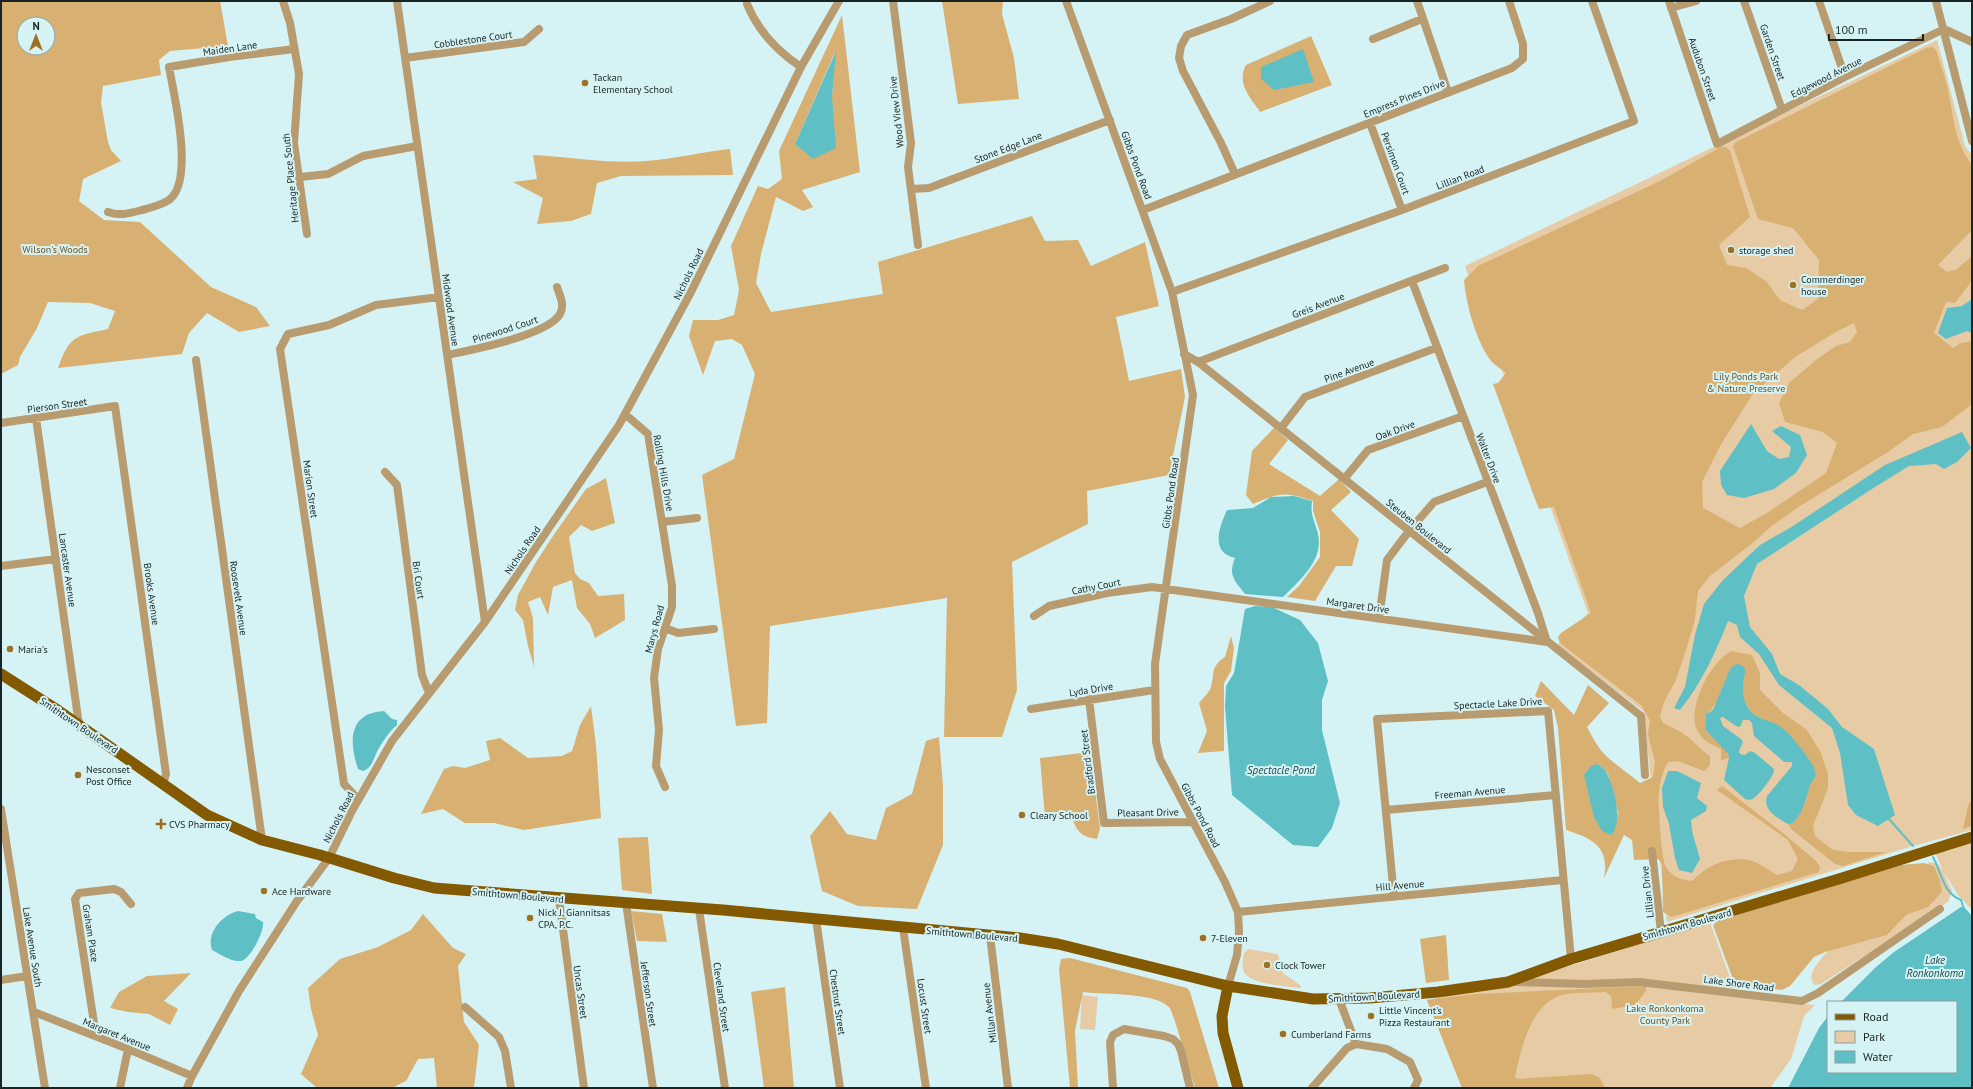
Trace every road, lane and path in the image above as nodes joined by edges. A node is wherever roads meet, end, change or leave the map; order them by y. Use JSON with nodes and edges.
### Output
{"nodes":[{"id":1,"x":283,"y":1,"type":"edge"},
{"id":2,"x":397,"y":1,"type":"edge"},
{"id":3,"x":893,"y":1,"type":"edge"},
{"id":4,"x":1066,"y":1,"type":"edge"},
{"id":5,"x":1270,"y":1,"type":"edge"},
{"id":6,"x":1416,"y":1,"type":"edge"},
{"id":7,"x":1509,"y":1,"type":"edge"},
{"id":8,"x":1592,"y":1,"type":"edge"},
{"id":9,"x":1696,"y":1,"type":"edge"},
{"id":10,"x":1744,"y":1,"type":"edge"},
{"id":11,"x":1819,"y":1,"type":"edge"},
{"id":12,"x":1936,"y":1,"type":"edge"},
{"id":13,"x":745,"y":2,"type":"edge"},
{"id":14,"x":836,"y":3,"type":"edge"},
{"id":15,"x":1670,"y":4,"type":"edge"},
{"id":16,"x":1422,"y":19,"type":"junction"},
{"id":17,"x":539,"y":29,"type":"dead end"},
{"id":18,"x":1944,"y":29,"type":"junction"},
{"id":19,"x":1372,"y":39,"type":"dead end"},
{"id":20,"x":1972,"y":42,"type":"edge"},
{"id":21,"x":294,"y":49,"type":"junction"},
{"id":22,"x":405,"y":58,"type":"junction"},
{"id":23,"x":801,"y":67,"type":"junction"},
{"id":24,"x":1845,"y":77,"type":"junction"},
{"id":25,"x":1448,"y":92,"type":"junction"},
{"id":26,"x":1782,"y":110,"type":"junction"},
{"id":27,"x":1110,"y":120,"type":"junction"},
{"id":28,"x":1370,"y":123,"type":"junction"},
{"id":29,"x":1972,"y":141,"type":"edge"},
{"id":30,"x":1717,"y":144,"type":"joint"},
{"id":31,"x":417,"y":146,"type":"junction"},
{"id":32,"x":1235,"y":174,"type":"junction"},
{"id":33,"x":300,"y":177,"type":"junction"},
{"id":34,"x":912,"y":189,"type":"junction"},
{"id":35,"x":1143,"y":210,"type":"junction"},
{"id":36,"x":1402,"y":210,"type":"junction"},
{"id":37,"x":108,"y":212,"type":"dead end"},
{"id":38,"x":306,"y":234,"type":"dead end"},
{"id":39,"x":918,"y":245,"type":"dead end"},
{"id":40,"x":1445,"y":268,"type":"dead end"},
{"id":41,"x":1412,"y":280,"type":"junction"},
{"id":42,"x":557,"y":288,"type":"dead end"},
{"id":43,"x":1172,"y":292,"type":"junction"},
{"id":44,"x":439,"y":297,"type":"junction"},
{"id":45,"x":1436,"y":348,"type":"junction"},
{"id":46,"x":1184,"y":354,"type":"junction"},
{"id":47,"x":447,"y":355,"type":"junction"},
{"id":48,"x":196,"y":360,"type":"dead end"},
{"id":49,"x":1198,"y":362,"type":"junction"},
{"id":50,"x":115,"y":406,"type":"joint"},
{"id":51,"x":625,"y":414,"type":"junction"},
{"id":52,"x":1463,"y":416,"type":"junction"},
{"id":53,"x":36,"y":418,"type":"junction"},
{"id":54,"x":1,"y":423,"type":"edge"},
{"id":55,"x":1281,"y":428,"type":"junction"},
{"id":56,"x":385,"y":472,"type":"dead end"},
{"id":57,"x":1345,"y":478,"type":"junction"},
{"id":58,"x":1487,"y":482,"type":"junction"},
{"id":59,"x":697,"y":518,"type":"dead end"},
{"id":60,"x":662,"y":522,"type":"junction"},
{"id":61,"x":1409,"y":531,"type":"junction"},
{"id":62,"x":56,"y":559,"type":"junction"},
{"id":63,"x":1,"y":566,"type":"edge"},
{"id":64,"x":1166,"y":588,"type":"junction"},
{"id":65,"x":1034,"y":616,"type":"dead end"},
{"id":66,"x":1379,"y":618,"type":"junction"},
{"id":67,"x":485,"y":622,"type":"junction"},
{"id":68,"x":665,"y":628,"type":"junction"},
{"id":69,"x":714,"y":629,"type":"dead end"},
{"id":70,"x":1547,"y":642,"type":"junction"},
{"id":71,"x":1,"y":674,"type":"edge"},
{"id":72,"x":1154,"y":690,"type":"junction"},
{"id":73,"x":429,"y":693,"type":"junction"},
{"id":74,"x":1089,"y":699,"type":"junction"},
{"id":75,"x":1031,"y":709,"type":"dead end"},
{"id":76,"x":80,"y":725,"type":"junction"},
{"id":77,"x":1645,"y":775,"type":"dead end"},
{"id":78,"x":163,"y":784,"type":"junction"},
{"id":79,"x":665,"y":788,"type":"dead end"},
{"id":80,"x":1556,"y":794,"type":"junction"},
{"id":81,"x":358,"y":799,"type":"junction"},
{"id":82,"x":1,"y":809,"type":"edge"},
{"id":83,"x":1386,"y":810,"type":"junction"},
{"id":84,"x":1193,"y":822,"type":"junction"},
{"id":85,"x":1104,"y":823,"type":"joint"},
{"id":86,"x":1972,"y":837,"type":"edge"},
{"id":87,"x":262,"y":840,"type":"junction"},
{"id":88,"x":1652,"y":851,"type":"dead end"},
{"id":89,"x":329,"y":858,"type":"junction"},
{"id":90,"x":1563,"y":880,"type":"junction"},
{"id":91,"x":1394,"y":896,"type":"junction"},
{"id":92,"x":559,"y":899,"type":"junction"},
{"id":93,"x":626,"y":903,"type":"junction"},
{"id":94,"x":131,"y":904,"type":"dead end"},
{"id":95,"x":699,"y":909,"type":"junction"},
{"id":96,"x":1940,"y":909,"type":"dead end"},
{"id":97,"x":1238,"y":912,"type":"junction"},
{"id":98,"x":816,"y":919,"type":"junction"},
{"id":99,"x":903,"y":928,"type":"junction"},
{"id":100,"x":1661,"y":932,"type":"junction"},
{"id":101,"x":990,"y":935,"type":"junction"},
{"id":102,"x":1571,"y":959,"type":"junction"},
{"id":103,"x":27,"y":976,"type":"junction"},
{"id":104,"x":1,"y":980,"type":"edge"},
{"id":105,"x":1508,"y":982,"type":"junction"},
{"id":106,"x":1228,"y":986,"type":"junction"},
{"id":107,"x":1339,"y":999,"type":"junction"},
{"id":108,"x":465,"y":1007,"type":"dead end"},
{"id":109,"x":34,"y":1012,"type":"junction"},
{"id":110,"x":96,"y":1036,"type":"junction"},
{"id":111,"x":1356,"y":1044,"type":"junction"},
{"id":112,"x":128,"y":1049,"type":"junction"},
{"id":113,"x":192,"y":1076,"type":"junction"},
{"id":114,"x":1418,"y":1080,"type":"junction"},
{"id":115,"x":45,"y":1088,"type":"edge"},
{"id":116,"x":120,"y":1088,"type":"edge"},
{"id":117,"x":187,"y":1088,"type":"edge"},
{"id":118,"x":511,"y":1088,"type":"edge"},
{"id":119,"x":584,"y":1088,"type":"edge"},
{"id":120,"x":653,"y":1088,"type":"edge"},
{"id":121,"x":725,"y":1088,"type":"edge"},
{"id":122,"x":840,"y":1088,"type":"edge"},
{"id":123,"x":926,"y":1088,"type":"edge"},
{"id":124,"x":1008,"y":1088,"type":"edge"},
{"id":125,"x":1113,"y":1088,"type":"edge"},
{"id":126,"x":1190,"y":1088,"type":"edge"},
{"id":127,"x":1238,"y":1088,"type":"edge"},
{"id":128,"x":1312,"y":1088,"type":"edge"},
{"id":129,"x":1414,"y":1088,"type":"edge"},
{"id":130,"x":1422,"y":1088,"type":"edge"}],
"edges":[{"from":1,"to":21,"type":"street","name":"Heritage Place South"},
{"from":2,"to":22,"type":"street","name":"Midwood Avenue"},
{"from":3,"to":34,"type":"street","name":"Wood View Drive"},
{"from":4,"to":27,"type":"street","name":"Gibbs Pond Road"},
{"from":5,"to":32,"type":"street"},
{"from":6,"to":16,"type":"street"},
{"from":7,"to":25,"type":"street","name":"Empress Pines Drive"},
{"from":8,"to":36,"type":"street","name":"Lillian Road"},
{"from":9,"to":15,"type":"street"},
{"from":10,"to":26,"type":"street","name":"Garden Street"},
{"from":11,"to":24,"type":"street"},
{"from":12,"to":18,"type":"street"},
{"from":13,"to":23,"type":"street"},
{"from":14,"to":23,"type":"street","name":"Nichols Road"},
{"from":15,"to":30,"type":"street","name":"Audubon Street"},
{"from":16,"to":19,"type":"street"},
{"from":16,"to":25,"type":"street"},
{"from":17,"to":22,"type":"street","name":"Cobblestone Court"},
{"from":18,"to":20,"type":"street"},
{"from":18,"to":24,"type":"street","name":"Edgewood Avenue"},
{"from":18,"to":29,"type":"street"},
{"from":21,"to":33,"type":"street","name":"Heritage Place South"},
{"from":21,"to":37,"type":"street","name":"Maiden Lane"},
{"from":22,"to":31,"type":"street","name":"Midwood Avenue"},
{"from":23,"to":51,"type":"street","name":"Nichols Road"},
{"from":24,"to":26,"type":"street","name":"Edgewood Avenue"},
{"from":25,"to":28,"type":"street","name":"Empress Pines Drive"},
{"from":26,"to":30,"type":"street","name":"Edgewood Avenue"},
{"from":27,"to":34,"type":"street","name":"Stone Edge Lane"},
{"from":27,"to":35,"type":"street","name":"Gibbs Pond Road"},
{"from":28,"to":32,"type":"street","name":"Empress Pines Drive"},
{"from":28,"to":36,"type":"street","name":"Persimon Court"},
{"from":31,"to":33,"type":"street"},
{"from":31,"to":44,"type":"street","name":"Midwood Avenue"},
{"from":32,"to":35,"type":"street","name":"Empress Pines Drive"},
{"from":33,"to":38,"type":"street","name":"Heritage Place South"},
{"from":34,"to":39,"type":"street","name":"Wood View Drive"},
{"from":35,"to":43,"type":"street","name":"Gibbs Pond Road"},
{"from":36,"to":43,"type":"street","name":"Lillian Road"},
{"from":40,"to":41,"type":"street","name":"Greis Avenue"},
{"from":41,"to":45,"type":"street","name":"Walter Drive"},
{"from":41,"to":49,"type":"street","name":"Greis Avenue"},
{"from":42,"to":47,"type":"street","name":"Pinewood Court"},
{"from":43,"to":46,"type":"street","name":"Gibbs Pond Road"},
{"from":44,"to":47,"type":"street","name":"Midwood Avenue"},
{"from":44,"to":81,"type":"street","name":"Marion Street"},
{"from":45,"to":52,"type":"street","name":"Walter Drive"},
{"from":45,"to":55,"type":"street","name":"Pine Avenue"},
{"from":46,"to":49,"type":"street","name":"Steuben Boulevard"},
{"from":46,"to":64,"type":"street","name":"Gibbs Pond Road"},
{"from":47,"to":67,"type":"street","name":"Midwood Avenue"},
{"from":48,"to":87,"type":"street","name":"Roosevelt Avenue"},
{"from":49,"to":55,"type":"street","name":"Steuben Boulevard"},
{"from":50,"to":53,"type":"street","name":"Pierson Street"},
{"from":50,"to":78,"type":"street","name":"Brooks Avenue"},
{"from":51,"to":60,"type":"street","name":"Rolling Hills Drive"},
{"from":51,"to":67,"type":"street","name":"Nichols Road"},
{"from":52,"to":57,"type":"street","name":"Oak Drive"},
{"from":52,"to":58,"type":"street","name":"Walter Drive"},
{"from":53,"to":54,"type":"street","name":"Pierson Street"},
{"from":53,"to":62,"type":"street","name":"Lancaster Avenue"},
{"from":55,"to":57,"type":"street","name":"Steuben Boulevard"},
{"from":56,"to":73,"type":"street","name":"Bri Court"},
{"from":57,"to":61,"type":"street","name":"Steuben Boulevard"},
{"from":58,"to":61,"type":"street"},
{"from":58,"to":70,"type":"street","name":"Walter Drive"},
{"from":59,"to":60,"type":"street"},
{"from":60,"to":68,"type":"street","name":"Marys Road"},
{"from":61,"to":66,"type":"street"},
{"from":61,"to":70,"type":"street","name":"Steuben Boulevard"},
{"from":62,"to":63,"type":"street"},
{"from":62,"to":76,"type":"street","name":"Lancaster Avenue"},
{"from":64,"to":65,"type":"street","name":"Cathy Court"},
{"from":64,"to":66,"type":"street","name":"Margaret Drive"},
{"from":64,"to":72,"type":"street","name":"Gibbs Pond Road"},
{"from":66,"to":70,"type":"street","name":"Margaret Drive"},
{"from":67,"to":73,"type":"street","name":"Nichols Road"},
{"from":68,"to":69,"type":"street"},
{"from":68,"to":79,"type":"street","name":"Marys Road"},
{"from":70,"to":77,"type":"street","name":"Steuben Boulevard"},
{"from":71,"to":76,"type":"main road","name":"Smithtown Boulevard"},
{"from":72,"to":74,"type":"street","name":"Lyda Drive"},
{"from":72,"to":84,"type":"street","name":"Gibbs Pond Road"},
{"from":73,"to":81,"type":"street","name":"Nichols Road"},
{"from":74,"to":75,"type":"street","name":"Lyda Drive"},
{"from":74,"to":85,"type":"street","name":"Bradford Street"},
{"from":76,"to":78,"type":"main road","name":"Smithtown Boulevard"},
{"from":78,"to":87,"type":"main road","name":"Smithtown Boulevard"},
{"from":80,"to":83,"type":"street","name":"Freeman Avenue"},
{"from":80,"to":83,"type":"street","name":"Spectacle Lake Drive"},
{"from":80,"to":90,"type":"street","name":"Spectacle Lake Drive"},
{"from":81,"to":89,"type":"street","name":"Nichols Road"},
{"from":82,"to":103,"type":"street","name":"Lake Avenue South"},
{"from":83,"to":91,"type":"street","name":"Spectacle Lake Drive"},
{"from":84,"to":85,"type":"street","name":"Pleasant Drive"},
{"from":84,"to":97,"type":"street","name":"Gibbs Pond Road"},
{"from":86,"to":100,"type":"main road","name":"Smithtown Boulevard"},
{"from":87,"to":89,"type":"main road","name":"Smithtown Boulevard"},
{"from":88,"to":100,"type":"street","name":"Lillian Drive"},
{"from":89,"to":92,"type":"main road","name":"Smithtown Boulevard"},
{"from":89,"to":113,"type":"street","name":"Nichols Road"},
{"from":90,"to":91,"type":"street","name":"Hill Avenue"},
{"from":90,"to":102,"type":"street","name":"Spectacle Lake Drive"},
{"from":91,"to":97,"type":"street","name":"Hill Avenue"},
{"from":92,"to":93,"type":"main road","name":"Smithtown Boulevard"},
{"from":92,"to":119,"type":"street","name":"Uncas Street"},
{"from":93,"to":95,"type":"main road","name":"Smithtown Boulevard"},
{"from":93,"to":120,"type":"street","name":"Jefferson Street"},
{"from":94,"to":110,"type":"street","name":"Graham Place"},
{"from":95,"to":98,"type":"main road","name":"Smithtown Boulevard"},
{"from":95,"to":121,"type":"street","name":"Cleveland Street"},
{"from":96,"to":105,"type":"street","name":"Lake Shore Road"},
{"from":97,"to":106,"type":"street","name":"Gibbs Pond Road"},
{"from":98,"to":99,"type":"main road","name":"Smithtown Boulevard"},
{"from":98,"to":122,"type":"street","name":"Chestnut Street"},
{"from":99,"to":101,"type":"main road","name":"Smithtown Boulevard"},
{"from":99,"to":123,"type":"street","name":"Locust Street"},
{"from":100,"to":102,"type":"main road","name":"Smithtown Boulevard"},
{"from":101,"to":106,"type":"main road","name":"Smithtown Boulevard"},
{"from":101,"to":124,"type":"street","name":"Millan Avenue"},
{"from":102,"to":105,"type":"main road","name":"Smithtown Boulevard"},
{"from":103,"to":104,"type":"street"},
{"from":103,"to":109,"type":"street","name":"Lake Avenue South"},
{"from":105,"to":107,"type":"main road","name":"Smithtown Boulevard"},
{"from":106,"to":107,"type":"main road","name":"Smithtown Boulevard"},
{"from":106,"to":127,"type":"main road"},
{"from":107,"to":111,"type":"street"},
{"from":108,"to":118,"type":"street"},
{"from":109,"to":110,"type":"street","name":"Margaret Avenue"},
{"from":109,"to":115,"type":"street","name":"Lake Avenue South"},
{"from":110,"to":112,"type":"street","name":"Margaret Avenue"},
{"from":111,"to":114,"type":"street"},
{"from":111,"to":128,"type":"street"},
{"from":112,"to":113,"type":"street","name":"Margaret Avenue"},
{"from":112,"to":116,"type":"street"},
{"from":113,"to":117,"type":"street","name":"Nichols Road"},
{"from":114,"to":129,"type":"street"},
{"from":114,"to":130,"type":"street"},
{"from":125,"to":126,"type":"street"}]}
